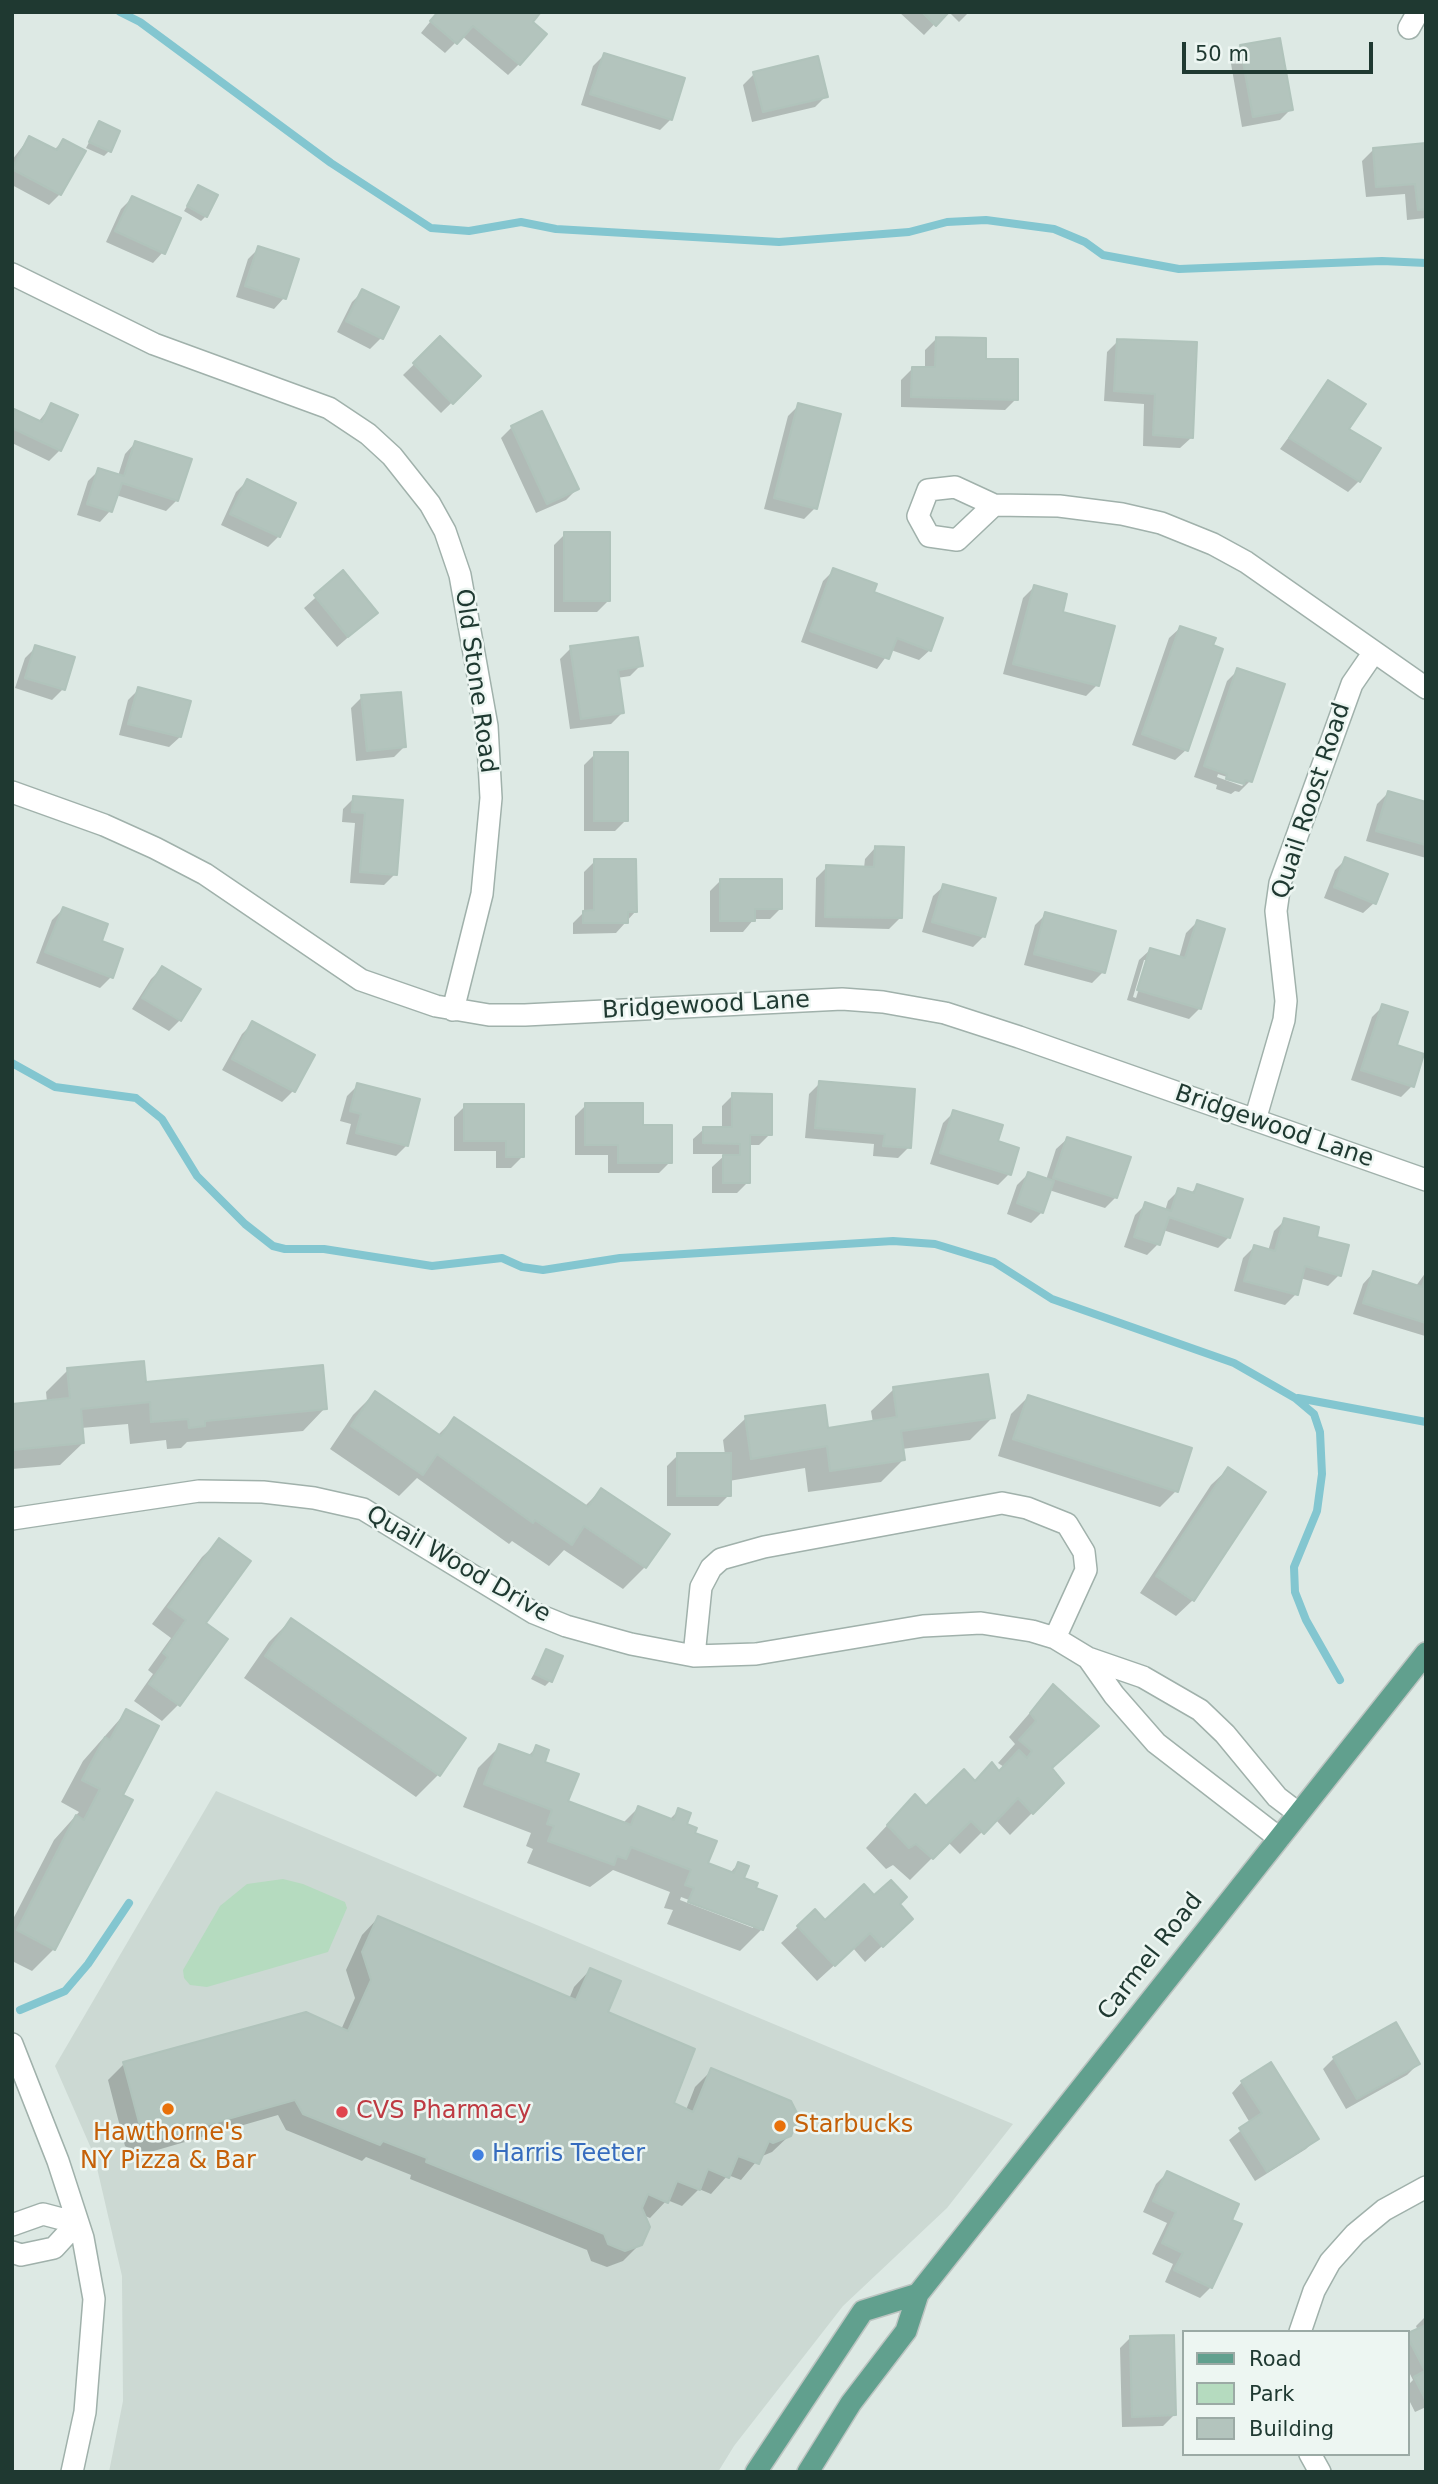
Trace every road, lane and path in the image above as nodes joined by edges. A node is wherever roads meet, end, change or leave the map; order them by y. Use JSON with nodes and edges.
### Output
{"nodes":[{"id":1,"x":12,"y":274,"type":"edge"},
{"id":2,"x":994,"y":505,"type":"dead end"},
{"id":3,"x":1374,"y":652,"type":"junction"},
{"id":4,"x":1426,"y":688,"type":"edge"},
{"id":5,"x":12,"y":792,"type":"edge"},
{"id":6,"x":453,"y":1010,"type":"junction"},
{"id":7,"x":1255,"y":1120,"type":"junction"},
{"id":8,"x":1426,"y":1180,"type":"edge"},
{"id":9,"x":12,"y":1520,"type":"edge"},
{"id":10,"x":1055,"y":1638,"type":"junction"},
{"id":11,"x":1426,"y":1653,"type":"edge"},
{"id":12,"x":694,"y":1656,"type":"junction"},
{"id":13,"x":1088,"y":1658,"type":"junction"},
{"id":14,"x":1298,"y":1813,"type":"junction"},
{"id":15,"x":1279,"y":1838,"type":"junction"},
{"id":16,"x":12,"y":2044,"type":"edge"},
{"id":17,"x":1426,"y":2187,"type":"edge"},
{"id":18,"x":78,"y":2222,"type":"junction"},
{"id":19,"x":12,"y":2225,"type":"edge"},
{"id":20,"x":12,"y":2252,"type":"edge"},
{"id":21,"x":918,"y":2294,"type":"junction"},
{"id":22,"x":1301,"y":2330,"type":"edge"},
{"id":23,"x":1311,"y":2456,"type":"edge"},
{"id":24,"x":72,"y":2472,"type":"edge"},
{"id":25,"x":756,"y":2472,"type":"edge"},
{"id":26,"x":808,"y":2472,"type":"edge"},
{"id":27,"x":1320,"y":2472,"type":"edge"}],
"edges":[{"from":1,"to":6,"type":"street","name":"Old Stone Road"},
{"from":2,"to":3,"type":"street"},
{"from":3,"to":4,"type":"street"},
{"from":3,"to":7,"type":"street","name":"Quail Roost Road"},
{"from":5,"to":6,"type":"street","name":"Bridgewood Lane"},
{"from":6,"to":7,"type":"street","name":"Bridgewood Lane"},
{"from":7,"to":8,"type":"street","name":"Bridgewood Lane"},
{"from":9,"to":12,"type":"street","name":"Quail Wood Drive"},
{"from":10,"to":12,"type":"street","name":"Quail Wood Drive"},
{"from":10,"to":12,"type":"street"},
{"from":10,"to":13,"type":"street","name":"Quail Wood Drive"},
{"from":11,"to":14,"type":"main road","name":"Carmel Road"},
{"from":13,"to":14,"type":"street","name":"Quail Wood Drive"},
{"from":13,"to":15,"type":"street","name":"Quail Wood Drive"},
{"from":14,"to":15,"type":"main road","name":"Carmel Road"},
{"from":15,"to":21,"type":"main road","name":"Carmel Road"},
{"from":16,"to":18,"type":"street"},
{"from":17,"to":22,"type":"street"},
{"from":18,"to":19,"type":"street"},
{"from":18,"to":20,"type":"street"},
{"from":18,"to":24,"type":"street"},
{"from":21,"to":25,"type":"main road"},
{"from":21,"to":26,"type":"main road","name":"Carmel Road"},
{"from":23,"to":27,"type":"street"}]}
